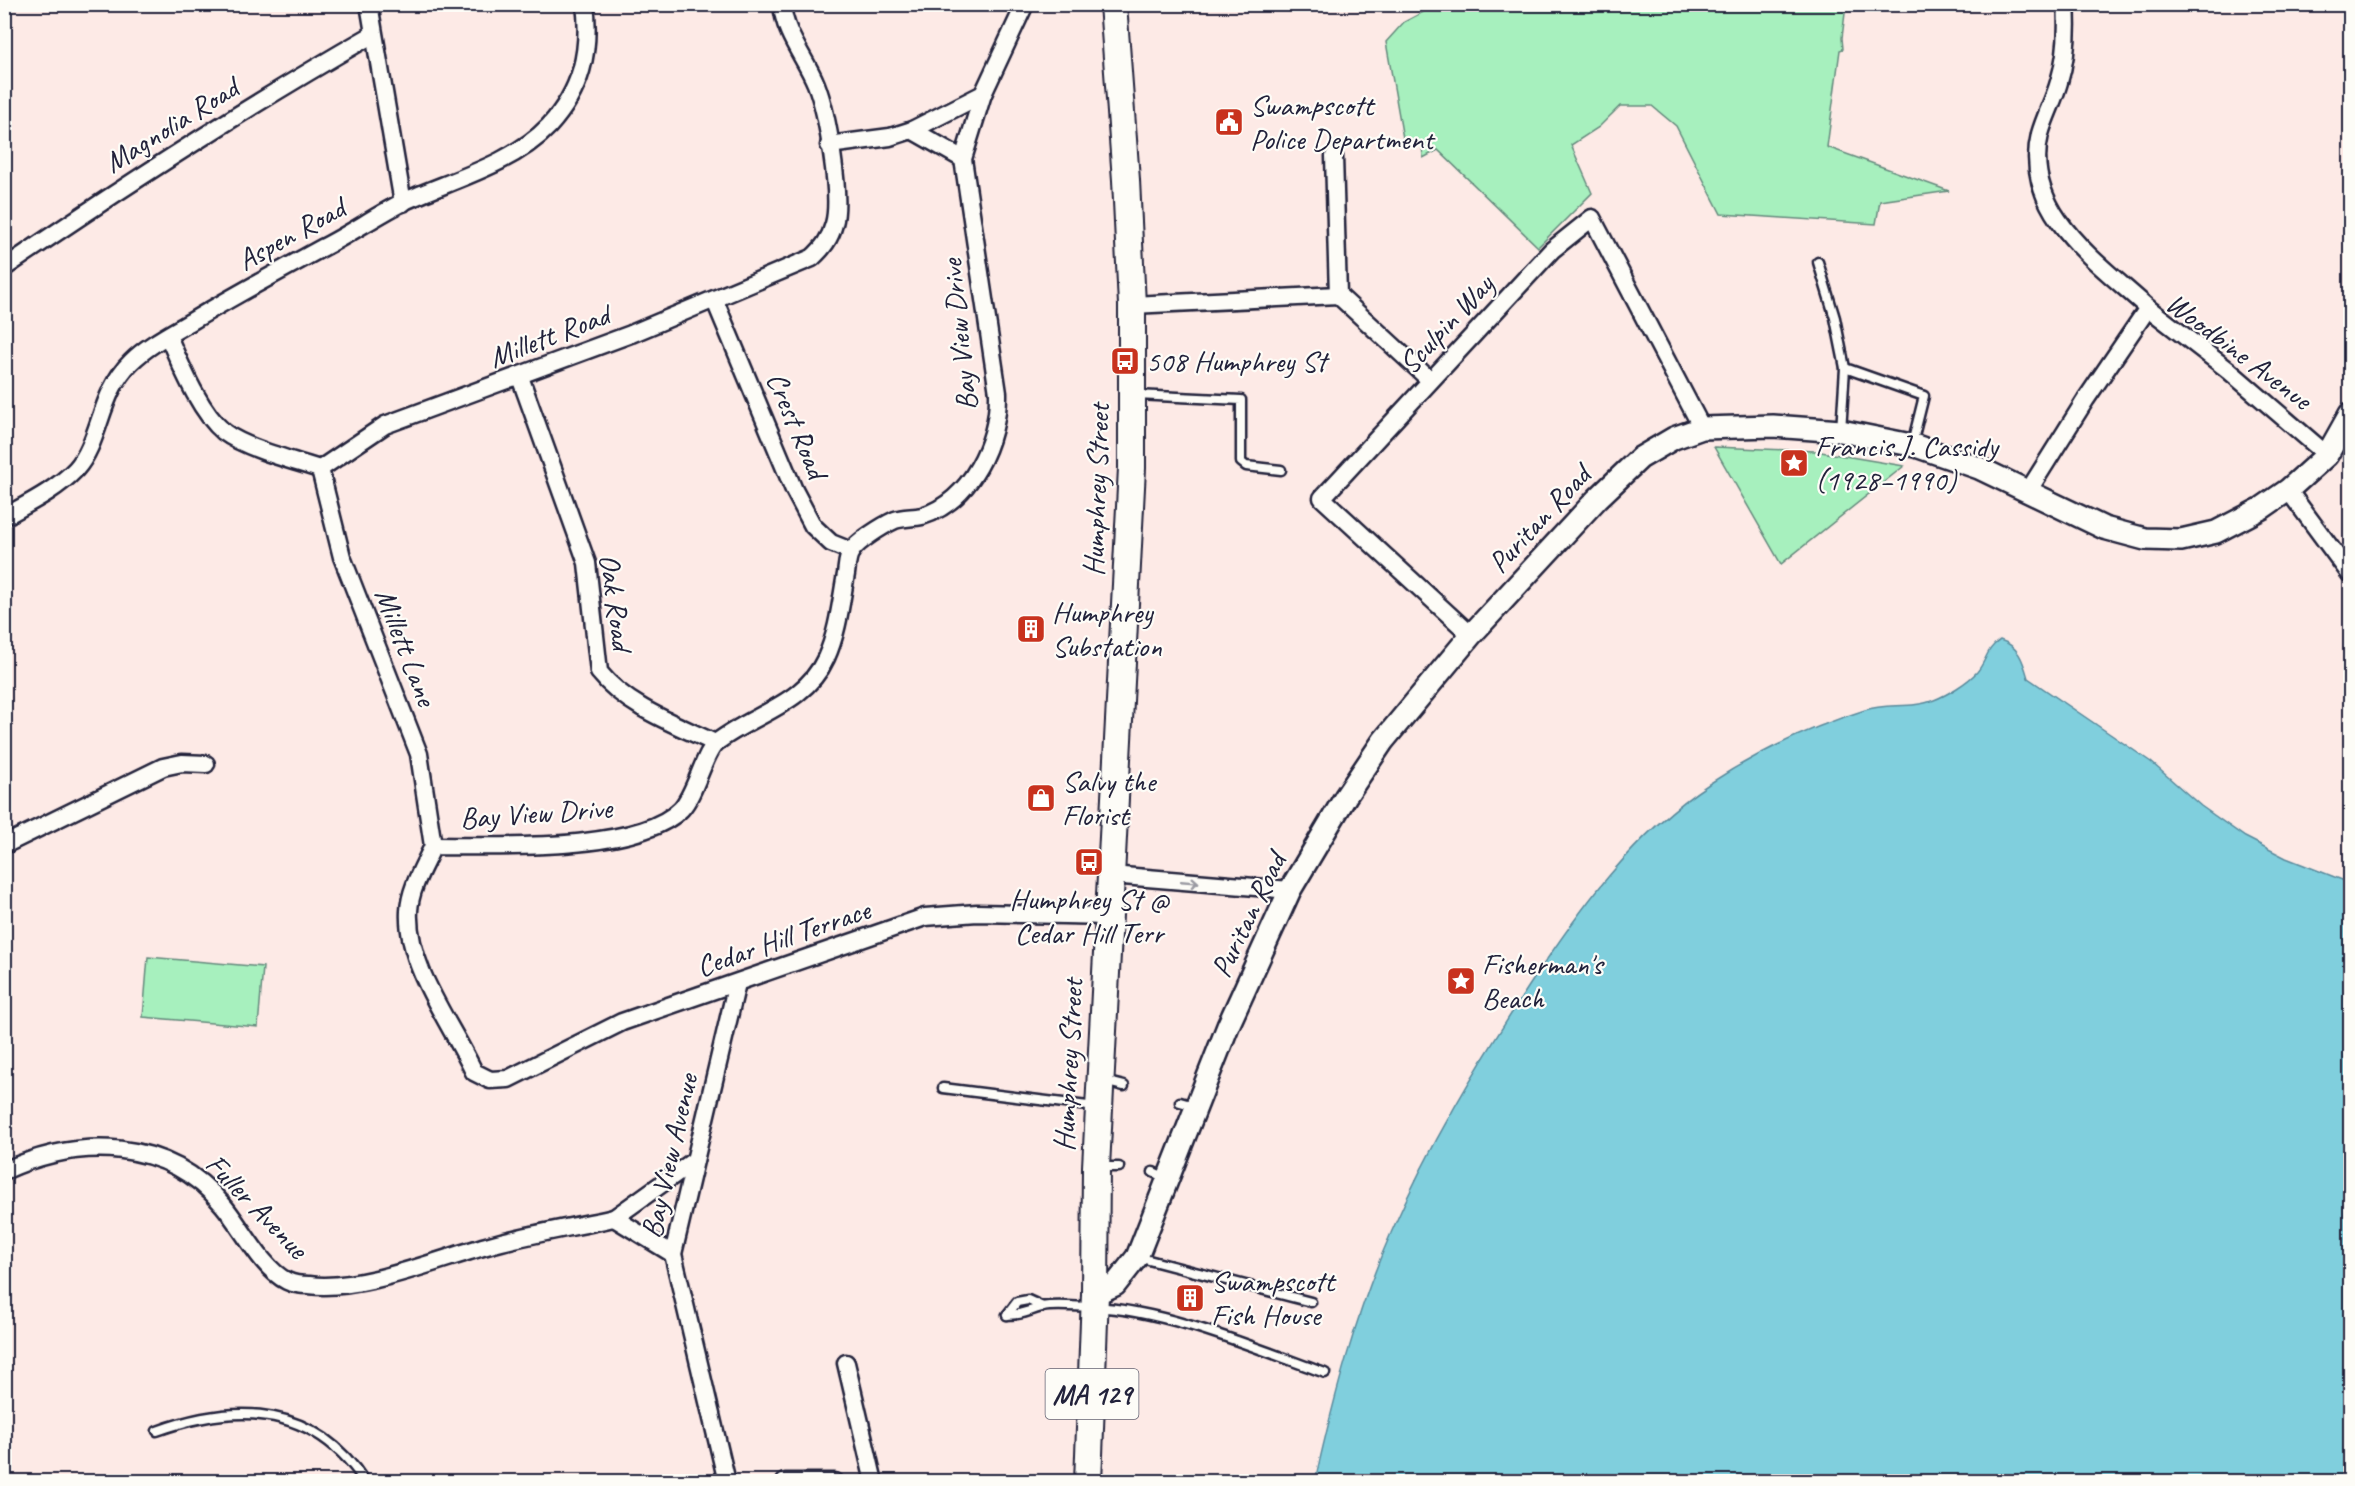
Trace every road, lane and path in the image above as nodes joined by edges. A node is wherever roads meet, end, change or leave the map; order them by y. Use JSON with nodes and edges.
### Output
{"nodes":[{"id":1,"x":369,"y":4,"type":"edge"},
{"id":2,"x":585,"y":4,"type":"edge"},
{"id":3,"x":782,"y":4,"type":"edge"},
{"id":4,"x":1025,"y":4,"type":"edge"},
{"id":5,"x":1113,"y":4,"type":"edge"},
{"id":6,"x":2066,"y":4,"type":"edge"},
{"id":7,"x":372,"y":35,"type":"junction"},
{"id":8,"x":984,"y":94,"type":"junction"},
{"id":9,"x":912,"y":130,"type":"junction"},
{"id":10,"x":829,"y":145,"type":"junction"},
{"id":11,"x":1334,"y":156,"type":"dead end"},
{"id":12,"x":963,"y":159,"type":"junction"},
{"id":13,"x":403,"y":202,"type":"junction"},
{"id":14,"x":1818,"y":262,"type":"dead end"},
{"id":15,"x":4,"y":268,"type":"edge"},
{"id":16,"x":1338,"y":295,"type":"junction"},
{"id":17,"x":715,"y":301,"type":"junction"},
{"id":18,"x":1132,"y":305,"type":"junction"},
{"id":19,"x":2148,"y":308,"type":"junction"},
{"id":20,"x":168,"y":336,"type":"junction"},
{"id":21,"x":1845,"y":368,"type":"junction"},
{"id":22,"x":520,"y":377,"type":"junction"},
{"id":23,"x":1430,"y":380,"type":"junction"},
{"id":24,"x":1132,"y":395,"type":"junction"},
{"id":25,"x":2350,"y":414,"type":"edge"},
{"id":26,"x":1702,"y":428,"type":"junction"},
{"id":27,"x":1841,"y":431,"type":"junction"},
{"id":28,"x":1912,"y":446,"type":"junction"},
{"id":29,"x":2327,"y":455,"type":"junction"},
{"id":30,"x":320,"y":469,"type":"junction"},
{"id":31,"x":1281,"y":470,"type":"dead end"},
{"id":32,"x":2288,"y":490,"type":"junction"},
{"id":33,"x":2027,"y":493,"type":"junction"},
{"id":34,"x":4,"y":517,"type":"edge"},
{"id":35,"x":851,"y":551,"type":"junction"},
{"id":36,"x":2350,"y":574,"type":"edge"},
{"id":37,"x":1471,"y":635,"type":"junction"},
{"id":38,"x":715,"y":743,"type":"junction"},
{"id":39,"x":206,"y":764,"type":"dead end"},
{"id":40,"x":4,"y":845,"type":"edge"},
{"id":41,"x":434,"y":846,"type":"junction"},
{"id":42,"x":1111,"y":875,"type":"junction"},
{"id":43,"x":1290,"y":890,"type":"junction"},
{"id":44,"x":1109,"y":916,"type":"junction"},
{"id":45,"x":737,"y":983,"type":"junction"},
{"id":46,"x":490,"y":1080,"type":"joint"},
{"id":47,"x":943,"y":1088,"type":"dead end"},
{"id":48,"x":1099,"y":1107,"type":"junction"},
{"id":49,"x":695,"y":1160,"type":"junction"},
{"id":50,"x":4,"y":1171,"type":"edge"},
{"id":51,"x":614,"y":1218,"type":"junction"},
{"id":52,"x":673,"y":1254,"type":"junction"},
{"id":53,"x":1137,"y":1257,"type":"junction"},
{"id":54,"x":1095,"y":1301,"type":"junction"},
{"id":55,"x":1311,"y":1302,"type":"dead end"},
{"id":56,"x":1043,"y":1307,"type":"dead end"},
{"id":57,"x":846,"y":1363,"type":"dead end"},
{"id":58,"x":1325,"y":1374,"type":"dead end"},
{"id":59,"x":157,"y":1431,"type":"dead end"},
{"id":60,"x":365,"y":1482,"type":"edge"},
{"id":61,"x":727,"y":1482,"type":"edge"},
{"id":62,"x":785,"y":1482,"type":"edge"},
{"id":63,"x":835,"y":1482,"type":"edge"},
{"id":64,"x":874,"y":1482,"type":"edge"},
{"id":65,"x":1088,"y":1482,"type":"edge"}],
"edges":[{"from":1,"to":7,"type":"street"},
{"from":2,"to":13,"type":"street","name":"Aspen Road"},
{"from":3,"to":10,"type":"street","name":"Millett Road"},
{"from":4,"to":8,"type":"street"},
{"from":5,"to":18,"type":"main road","name":"Humphrey Street","number":"MA 129"},
{"from":6,"to":19,"type":"street"},
{"from":7,"to":13,"type":"street"},
{"from":7,"to":15,"type":"street","name":"Magnolia Road"},
{"from":8,"to":9,"type":"street"},
{"from":8,"to":12,"type":"street","name":"Bay View Drive"},
{"from":9,"to":10,"type":"street"},
{"from":9,"to":12,"type":"street"},
{"from":10,"to":17,"type":"street","name":"Millett Road"},
{"from":11,"to":16,"type":"street"},
{"from":12,"to":35,"type":"street","name":"Bay View Drive"},
{"from":13,"to":20,"type":"street","name":"Aspen Road"},
{"from":14,"to":21,"type":"lane"},
{"from":16,"to":18,"type":"street"},
{"from":16,"to":23,"type":"street"},
{"from":17,"to":22,"type":"street","name":"Millett Road"},
{"from":17,"to":35,"type":"street","name":"Crest Road"},
{"from":18,"to":24,"type":"main road","name":"Humphrey Street","number":"MA 129"},
{"from":19,"to":29,"type":"street","name":"Woodbine Avenue"},
{"from":19,"to":33,"type":"street","name":"Woodbine Avenue"},
{"from":20,"to":30,"type":"street"},
{"from":20,"to":34,"type":"street","name":"Aspen Road"},
{"from":21,"to":27,"type":"lane"},
{"from":21,"to":28,"type":"lane"},
{"from":22,"to":30,"type":"street","name":"Millett Road"},
{"from":22,"to":38,"type":"street","name":"Oak Road"},
{"from":23,"to":26,"type":"street","name":"Sculpin Way"},
{"from":23,"to":37,"type":"street","name":"Sculpin Way"},
{"from":24,"to":31,"type":"lane"},
{"from":24,"to":42,"type":"main road","name":"Humphrey Street","number":"MA 129"},
{"from":25,"to":29,"type":"street","name":"Puritan Road"},
{"from":26,"to":27,"type":"street","name":"Puritan Road"},
{"from":26,"to":37,"type":"street","name":"Puritan Road"},
{"from":27,"to":28,"type":"street","name":"Puritan Road"},
{"from":28,"to":33,"type":"street","name":"Puritan Road"},
{"from":29,"to":32,"type":"street","name":"Puritan Road"},
{"from":30,"to":41,"type":"street","name":"Millett Lane"},
{"from":32,"to":33,"type":"street","name":"Puritan Road"},
{"from":32,"to":36,"type":"street"},
{"from":35,"to":38,"type":"street"},
{"from":37,"to":43,"type":"street","name":"Puritan Road"},
{"from":38,"to":41,"type":"street","name":"Bay View Drive"},
{"from":39,"to":40,"type":"street"},
{"from":41,"to":46,"type":"street","name":"Bay View Drive"},
{"from":42,"to":43,"type":"street","one_way":true},
{"from":42,"to":44,"type":"main road","name":"Humphrey Street","number":"MA 129"},
{"from":43,"to":53,"type":"street","name":"Puritan Road"},
{"from":44,"to":45,"type":"street","name":"Cedar Hill Terrace"},
{"from":44,"to":48,"type":"main road","name":"Humphrey Street","number":"MA 129"},
{"from":45,"to":46,"type":"street","name":"Cedar Hill Terrace"},
{"from":45,"to":49,"type":"street","name":"Bay View Avenue"},
{"from":47,"to":48,"type":"lane"},
{"from":48,"to":54,"type":"main road","name":"Humphrey Street","number":"MA 129"},
{"from":49,"to":51,"type":"street","name":"Fuller Avenue"},
{"from":49,"to":52,"type":"street","name":"Bay View Avenue"},
{"from":50,"to":51,"type":"street","name":"Fuller Avenue"},
{"from":51,"to":52,"type":"street"},
{"from":52,"to":61,"type":"street","name":"Bay View Avenue"},
{"from":53,"to":54,"type":"street","name":"Puritan Road"},
{"from":53,"to":55,"type":"lane"},
{"from":54,"to":56,"type":"lane"},
{"from":54,"to":58,"type":"lane"},
{"from":54,"to":65,"type":"main road","name":"Humphrey Street","number":"MA 129"},
{"from":57,"to":64,"type":"street"},
{"from":59,"to":60,"type":"lane"},
{"from":62,"to":63,"type":"street"}]}
